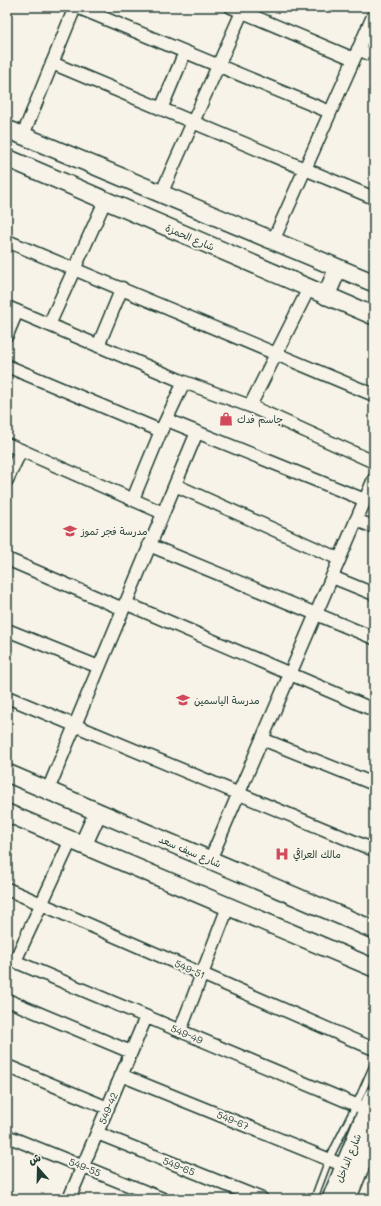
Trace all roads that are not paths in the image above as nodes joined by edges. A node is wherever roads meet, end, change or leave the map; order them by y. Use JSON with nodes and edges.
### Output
{"nodes":[{"id":1,"x":76,"y":7,"type":"edge"},
{"id":2,"x":231,"y":7,"type":"edge"},
{"id":3,"x":242,"y":12,"type":"junction"},
{"id":4,"x":374,"y":14,"type":"edge"},
{"id":5,"x":185,"y":52,"type":"junction"},
{"id":6,"x":356,"y":54,"type":"junction"},
{"id":7,"x":374,"y":56,"type":"edge"},
{"id":8,"x":52,"y":63,"type":"junction"},
{"id":9,"x":218,"y":66,"type":"junction"},
{"id":10,"x":161,"y":109,"type":"junction"},
{"id":11,"x":330,"y":112,"type":"junction"},
{"id":12,"x":193,"y":122,"type":"junction"},
{"id":13,"x":7,"y":129,"type":"edge"},
{"id":14,"x":23,"y":135,"type":"junction"},
{"id":15,"x":7,"y":158,"type":"edge"},
{"id":16,"x":305,"y":169,"type":"junction"},
{"id":17,"x":161,"y":194,"type":"junction"},
{"id":18,"x":374,"y":197,"type":"edge"},
{"id":19,"x":105,"y":200,"type":"junction"},
{"id":20,"x":7,"y":241,"type":"edge"},
{"id":21,"x":273,"y":241,"type":"junction"},
{"id":22,"x":74,"y":268,"type":"junction"},
{"id":23,"x":338,"y":268,"type":"junction"},
{"id":24,"x":374,"y":283,"type":"edge"},
{"id":25,"x":122,"y":288,"type":"junction"},
{"id":26,"x":309,"y":288,"type":"junction"},
{"id":27,"x":326,"y":296,"type":"junction"},
{"id":28,"x":12,"y":309,"type":"edge"},
{"id":29,"x":374,"y":316,"type":"edge"},
{"id":30,"x":49,"y":325,"type":"junction"},
{"id":31,"x":7,"y":335,"type":"edge"},
{"id":32,"x":98,"y":346,"type":"junction"},
{"id":33,"x":276,"y":353,"type":"junction"},
{"id":34,"x":7,"y":366,"type":"edge"},
{"id":35,"x":184,"y":382,"type":"junction"},
{"id":36,"x":374,"y":395,"type":"edge"},
{"id":37,"x":250,"y":406,"type":"junction"},
{"id":38,"x":167,"y":420,"type":"junction"},
{"id":39,"x":161,"y":431,"type":"junction"},
{"id":40,"x":197,"y":432,"type":"junction"},
{"id":41,"x":7,"y":444,"type":"edge"},
{"id":42,"x":21,"y":450,"type":"junction"},
{"id":43,"x":374,"y":462,"type":"edge"},
{"id":44,"x":374,"y":479,"type":"edge"},
{"id":45,"x":7,"y":480,"type":"edge"},
{"id":46,"x":175,"y":484,"type":"junction"},
{"id":47,"x":133,"y":499,"type":"junction"},
{"id":48,"x":365,"y":500,"type":"junction"},
{"id":49,"x":163,"y":513,"type":"junction"},
{"id":50,"x":356,"y":520,"type":"junction"},
{"id":51,"x":374,"y":527,"type":"edge"},
{"id":52,"x":149,"y":546,"type":"junction"},
{"id":53,"x":340,"y":559,"type":"junction"},
{"id":54,"x":8,"y":561,"type":"edge"},
{"id":55,"x":332,"y":577,"type":"junction"},
{"id":56,"x":374,"y":594,"type":"edge"},
{"id":57,"x":124,"y":606,"type":"junction"},
{"id":58,"x":316,"y":614,"type":"junction"},
{"id":59,"x":7,"y":630,"type":"edge"},
{"id":60,"x":374,"y":638,"type":"edge"},
{"id":61,"x":99,"y":667,"type":"junction"},
{"id":62,"x":290,"y":674,"type":"junction"},
{"id":63,"x":7,"y":697,"type":"edge"},
{"id":64,"x":374,"y":710,"type":"edge"},
{"id":65,"x":74,"y":725,"type":"junction"},
{"id":66,"x":262,"y":739,"type":"junction"},
{"id":67,"x":7,"y":773,"type":"edge"},
{"id":68,"x":374,"y":784,"type":"edge"},
{"id":69,"x":48,"y":790,"type":"junction"},
{"id":70,"x":238,"y":794,"type":"junction"},
{"id":71,"x":98,"y":812,"type":"junction"},
{"id":72,"x":7,"y":813,"type":"edge"},
{"id":73,"x":77,"y":843,"type":"junction"},
{"id":74,"x":374,"y":850,"type":"edge"},
{"id":75,"x":210,"y":860,"type":"junction"},
{"id":76,"x":7,"y":889,"type":"edge"},
{"id":77,"x":41,"y":904,"type":"junction"},
{"id":78,"x":228,"y":908,"type":"junction"},
{"id":79,"x":374,"y":930,"type":"edge"},
{"id":80,"x":11,"y":960,"type":"edge"},
{"id":81,"x":374,"y":968,"type":"edge"},
{"id":82,"x":202,"y":974,"type":"junction"},
{"id":83,"x":7,"y":1000,"type":"edge"},
{"id":84,"x":146,"y":1017,"type":"junction"},
{"id":85,"x":180,"y":1031,"type":"junction"},
{"id":86,"x":374,"y":1049,"type":"edge"},
{"id":87,"x":131,"y":1052,"type":"junction"},
{"id":88,"x":374,"y":1064,"type":"edge"},
{"id":89,"x":7,"y":1066,"type":"edge"},
{"id":90,"x":121,"y":1075,"type":"junction"},
{"id":91,"x":366,"y":1104,"type":"edge"},
{"id":92,"x":108,"y":1108,"type":"junction"},
{"id":93,"x":374,"y":1130,"type":"edge"},
{"id":94,"x":97,"y":1133,"type":"junction"},
{"id":95,"x":7,"y":1136,"type":"edge"},
{"id":96,"x":337,"y":1163,"type":"junction"},
{"id":97,"x":83,"y":1166,"type":"junction"},
{"id":98,"x":69,"y":1199,"type":"edge"},
{"id":99,"x":163,"y":1199,"type":"edge"},
{"id":100,"x":262,"y":1199,"type":"edge"},
{"id":101,"x":314,"y":1199,"type":"edge"},
{"id":102,"x":332,"y":1199,"type":"edge"},
{"id":103,"x":346,"y":1199,"type":"edge"}],
"edges":[{"from":1,"to":5,"type":"street"},
{"from":1,"to":8,"type":"street"},
{"from":2,"to":3,"type":"street"},
{"from":3,"to":6,"type":"street"},
{"from":3,"to":9,"type":"street"},
{"from":4,"to":6,"type":"street"},
{"from":5,"to":9,"type":"street"},
{"from":5,"to":10,"type":"street"},
{"from":6,"to":7,"type":"street"},
{"from":6,"to":11,"type":"street"},
{"from":8,"to":10,"type":"street"},
{"from":8,"to":14,"type":"street"},
{"from":9,"to":11,"type":"street"},
{"from":9,"to":12,"type":"street"},
{"from":10,"to":12,"type":"street"},
{"from":11,"to":16,"type":"street"},
{"from":12,"to":16,"type":"street"},
{"from":12,"to":17,"type":"street"},
{"from":13,"to":14,"type":"street"},
{"from":14,"to":17,"type":"street"},
{"from":15,"to":19,"type":"street","name":"شارع الحمزة"},
{"from":16,"to":18,"type":"street"},
{"from":16,"to":21,"type":"street"},
{"from":17,"to":21,"type":"street"},
{"from":19,"to":22,"type":"street"},
{"from":19,"to":26,"type":"street","name":"شارع الحمزة"},
{"from":20,"to":22,"type":"street"},
{"from":21,"to":23,"type":"street"},
{"from":22,"to":25,"type":"street"},
{"from":22,"to":30,"type":"street"},
{"from":23,"to":24,"type":"street"},
{"from":23,"to":27,"type":"street"},
{"from":25,"to":32,"type":"street"},
{"from":25,"to":33,"type":"street"},
{"from":26,"to":27,"type":"street","name":"شارع الحمزة"},
{"from":26,"to":33,"type":"street"},
{"from":27,"to":29,"type":"street","name":"شارع الحمزة"},
{"from":28,"to":30,"type":"street"},
{"from":28,"to":31,"type":"street"},
{"from":30,"to":32,"type":"street"},
{"from":32,"to":35,"type":"street"},
{"from":33,"to":36,"type":"street"},
{"from":33,"to":37,"type":"street"},
{"from":34,"to":39,"type":"street"},
{"from":35,"to":37,"type":"street"},
{"from":35,"to":38,"type":"street"},
{"from":37,"to":43,"type":"street"},
{"from":38,"to":39,"type":"street"},
{"from":38,"to":40,"type":"street"},
{"from":39,"to":47,"type":"street"},
{"from":40,"to":46,"type":"street"},
{"from":40,"to":48,"type":"street"},
{"from":41,"to":42,"type":"street"},
{"from":42,"to":45,"type":"street"},
{"from":42,"to":47,"type":"street"},
{"from":44,"to":48,"type":"street"},
{"from":46,"to":49,"type":"street"},
{"from":46,"to":53,"type":"street"},
{"from":47,"to":49,"type":"street"},
{"from":48,"to":50,"type":"street"},
{"from":49,"to":52,"type":"street"},
{"from":50,"to":51,"type":"street"},
{"from":50,"to":53,"type":"street"},
{"from":52,"to":57,"type":"street"},
{"from":52,"to":58,"type":"street"},
{"from":53,"to":55,"type":"street"},
{"from":54,"to":57,"type":"street"},
{"from":55,"to":56,"type":"street"},
{"from":55,"to":58,"type":"street"},
{"from":57,"to":61,"type":"street"},
{"from":57,"to":62,"type":"street"},
{"from":58,"to":60,"type":"street"},
{"from":58,"to":62,"type":"street"},
{"from":59,"to":61,"type":"street"},
{"from":61,"to":65,"type":"street"},
{"from":62,"to":64,"type":"street"},
{"from":62,"to":66,"type":"street"},
{"from":63,"to":65,"type":"street"},
{"from":65,"to":69,"type":"street"},
{"from":65,"to":70,"type":"street"},
{"from":66,"to":68,"type":"street"},
{"from":66,"to":70,"type":"street"},
{"from":67,"to":69,"type":"street","name":"شارع سيف سعد"},
{"from":69,"to":71,"type":"street","name":"شارع سيف سعد"},
{"from":70,"to":74,"type":"street"},
{"from":70,"to":75,"type":"street"},
{"from":71,"to":73,"type":"street"},
{"from":71,"to":75,"type":"street","name":"شارع سيف سعد"},
{"from":72,"to":73,"type":"street"},
{"from":73,"to":77,"type":"street"},
{"from":73,"to":78,"type":"street"},
{"from":75,"to":79,"type":"street","name":"شارع سيف سعد"},
{"from":76,"to":77,"type":"street","name":"549-51"},
{"from":77,"to":80,"type":"street"},
{"from":77,"to":82,"type":"street","name":"549-51"},
{"from":78,"to":81,"type":"street"},
{"from":78,"to":82,"type":"street"},
{"from":80,"to":84,"type":"street","name":"549-49"},
{"from":82,"to":85,"type":"street"},
{"from":82,"to":86,"type":"street","name":"549-51"},
{"from":83,"to":87,"type":"street"},
{"from":84,"to":85,"type":"street","name":"549-49"},
{"from":84,"to":87,"type":"street","name":"549-42"},
{"from":85,"to":91,"type":"street","name":"549-49"},
{"from":87,"to":90,"type":"street","name":"549-42"},
{"from":88,"to":91,"type":"lane"},
{"from":89,"to":92,"type":"street"},
{"from":90,"to":92,"type":"street","name":"549-42"},
{"from":90,"to":96,"type":"street","name":"549-67"},
{"from":91,"to":96,"type":"main road","name":"شارع الداخل"},
{"from":92,"to":94,"type":"street","name":"549-42"},
{"from":93,"to":103,"type":"main road","name":"شارع الداخل"},
{"from":94,"to":97,"type":"street","name":"549-42"},
{"from":94,"to":100,"type":"street","name":"549-65"},
{"from":95,"to":97,"type":"street","name":"549-55"},
{"from":96,"to":101,"type":"lane"},
{"from":96,"to":102,"type":"main road","name":"شارع الداخل"},
{"from":97,"to":98,"type":"street","name":"549-42"},
{"from":97,"to":99,"type":"street","name":"549-55"}]}
